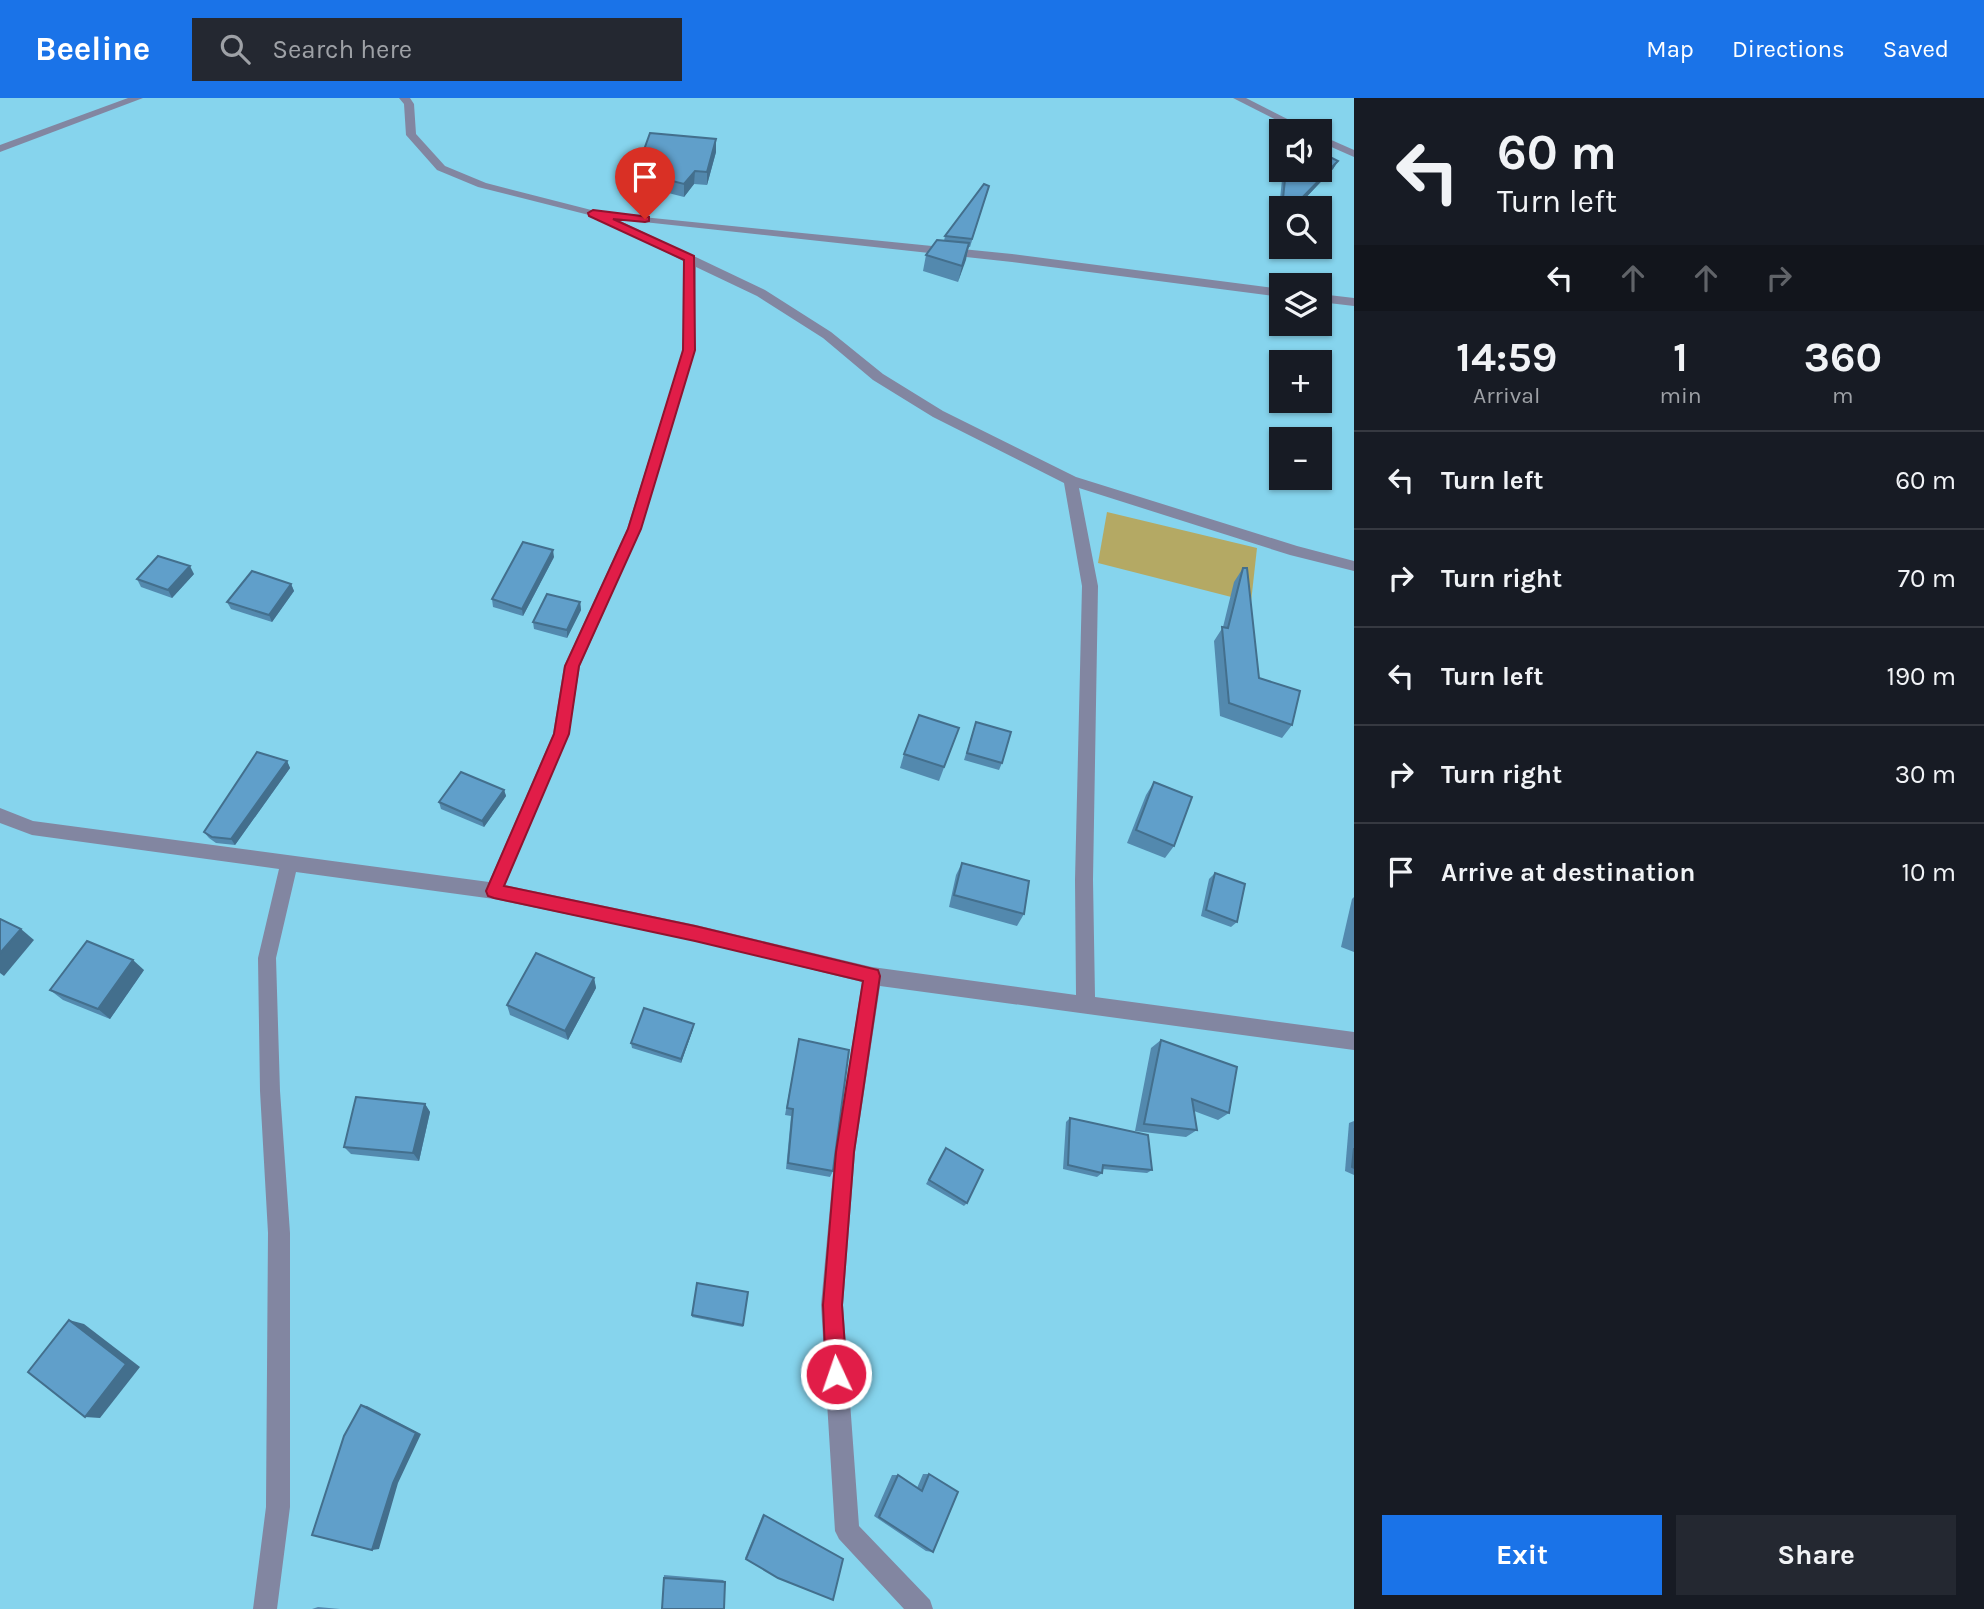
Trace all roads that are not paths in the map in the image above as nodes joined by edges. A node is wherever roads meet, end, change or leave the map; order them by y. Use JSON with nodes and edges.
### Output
{"nodes":[{"id":1,"x":138,"y":98,"type":"edge"},
{"id":2,"x":404,"y":98,"type":"edge"},
{"id":3,"x":1238,"y":98,"type":"edge"},
{"id":4,"x":1281,"y":119,"type":"edge"},
{"id":5,"x":1332,"y":144,"type":"edge"},
{"id":6,"x":0,"y":149,"type":"edge"},
{"id":7,"x":1354,"y":155,"type":"edge"},
{"id":8,"x":593,"y":213,"type":"junction"},
{"id":9,"x":690,"y":259,"type":"junction"},
{"id":10,"x":1269,"y":291,"type":"edge"},
{"id":11,"x":1332,"y":299,"type":"edge"},
{"id":12,"x":1354,"y":302,"type":"edge"},
{"id":13,"x":1071,"y":480,"type":"junction"},
{"id":14,"x":1354,"y":566,"type":"edge"},
{"id":15,"x":0,"y":815,"type":"edge"},
{"id":16,"x":289,"y":862,"type":"junction"},
{"id":17,"x":494,"y":891,"type":"junction"},
{"id":18,"x":872,"y":976,"type":"junction"},
{"id":19,"x":1086,"y":1004,"type":"junction"},
{"id":20,"x":1354,"y":1041,"type":"edge"},
{"id":21,"x":265,"y":1609,"type":"edge"},
{"id":22,"x":921,"y":1609,"type":"edge"}],
"edges":[{"from":1,"to":6,"type":"street"},
{"from":2,"to":8,"type":"street"},
{"from":3,"to":4,"type":"street"},
{"from":5,"to":7,"type":"street"},
{"from":8,"to":9,"type":"street"},
{"from":8,"to":10,"type":"street"},
{"from":9,"to":13,"type":"street"},
{"from":9,"to":17,"type":"street"},
{"from":11,"to":12,"type":"street"},
{"from":13,"to":14,"type":"street"},
{"from":13,"to":19,"type":"street"},
{"from":15,"to":16,"type":"street"},
{"from":16,"to":17,"type":"street"},
{"from":16,"to":21,"type":"street"},
{"from":17,"to":18,"type":"street"},
{"from":18,"to":19,"type":"street"},
{"from":18,"to":22,"type":"street"},
{"from":19,"to":20,"type":"street"}]}
